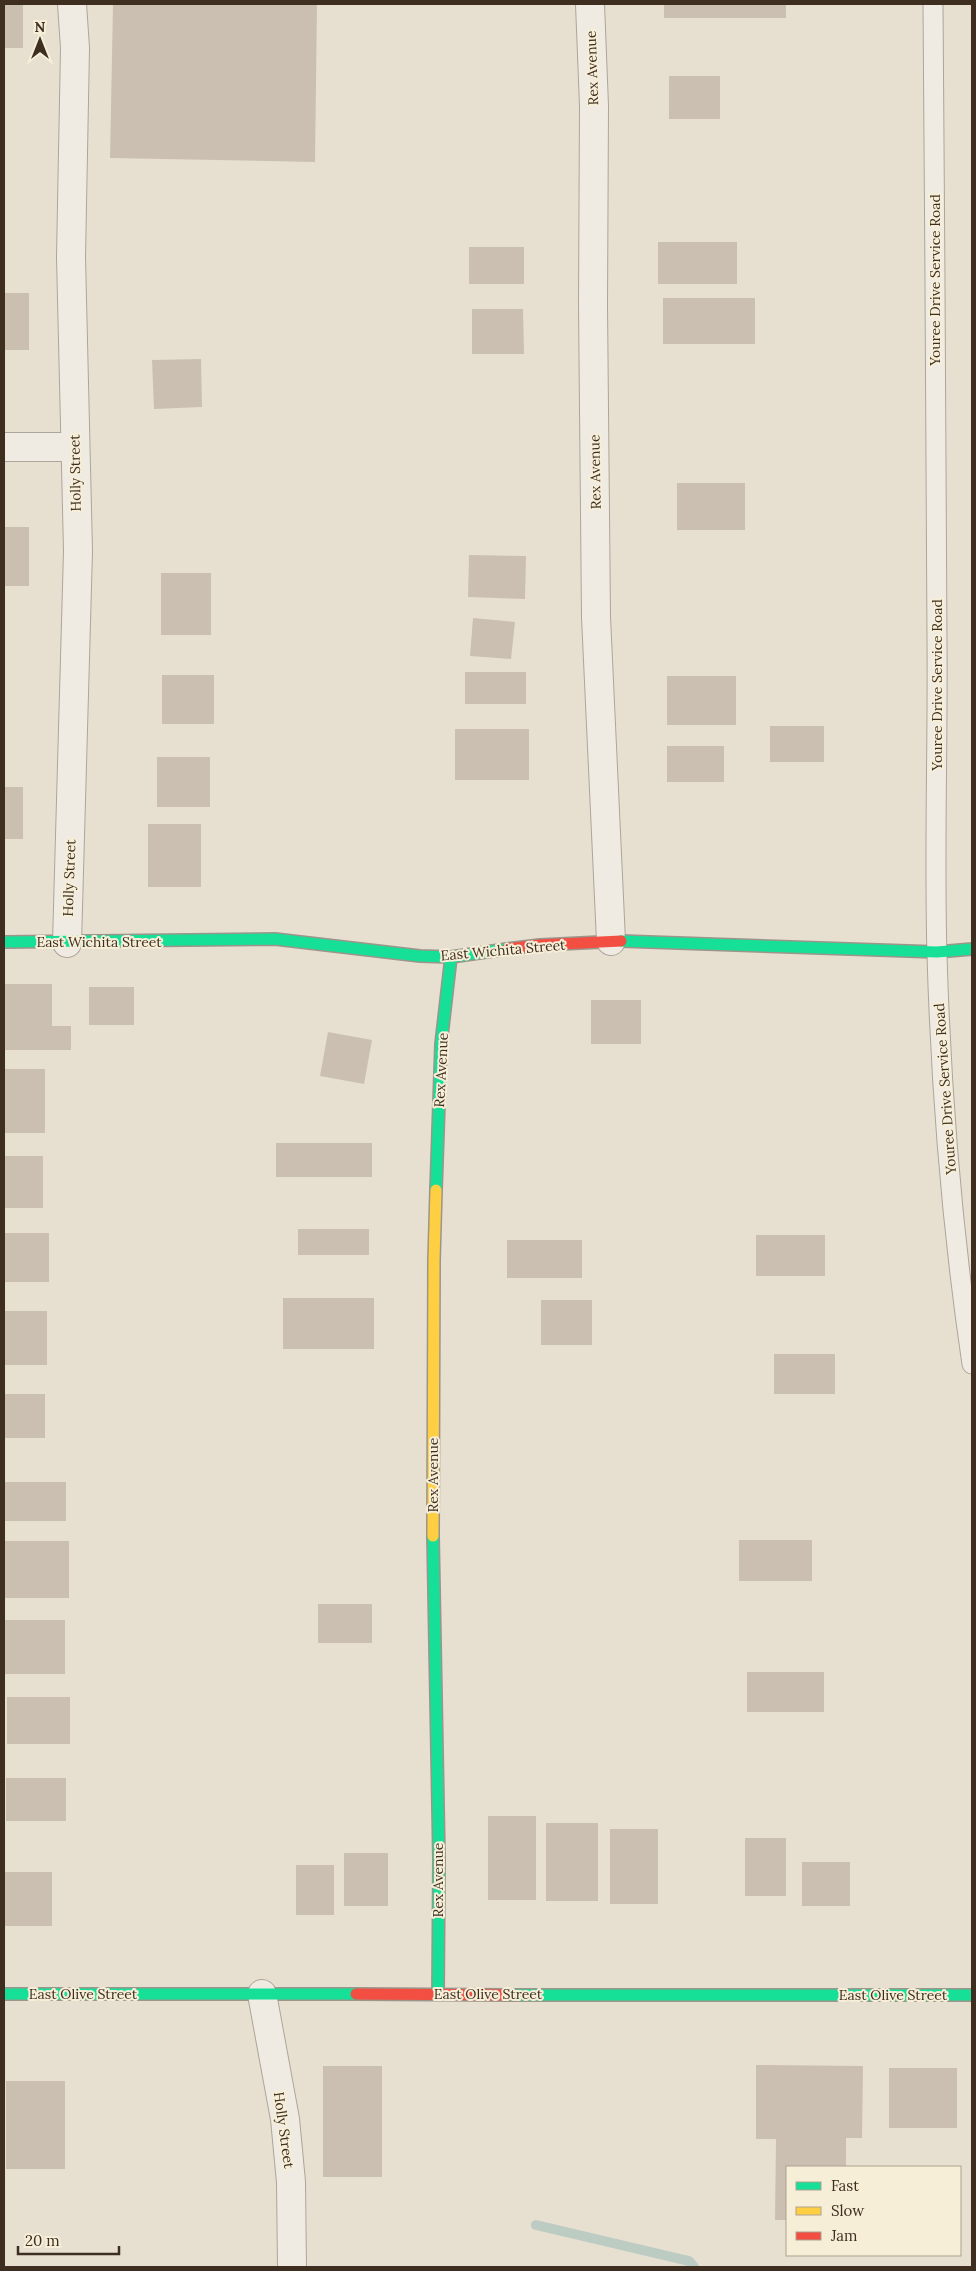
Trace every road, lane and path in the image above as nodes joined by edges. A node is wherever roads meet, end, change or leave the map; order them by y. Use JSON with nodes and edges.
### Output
{"nodes":[{"id":1,"x":72,"y":4,"type":"edge"},
{"id":2,"x":590,"y":4,"type":"edge"},
{"id":3,"x":933,"y":4,"type":"edge"},
{"id":4,"x":4,"y":447,"type":"edge"},
{"id":5,"x":75,"y":447,"type":"junction"},
{"id":6,"x":611,"y":941,"type":"junction"},
{"id":7,"x":4,"y":942,"type":"edge"},
{"id":8,"x":67,"y":943,"type":"junction"},
{"id":9,"x":972,"y":949,"type":"edge"},
{"id":10,"x":937,"y":952,"type":"junction"},
{"id":11,"x":452,"y":957,"type":"junction"},
{"id":12,"x":972,"y":1364,"type":"edge"},
{"id":13,"x":4,"y":1994,"type":"edge"},
{"id":14,"x":262,"y":1994,"type":"junction"},
{"id":15,"x":438,"y":1994,"type":"junction"},
{"id":16,"x":972,"y":1995,"type":"edge"},
{"id":17,"x":292,"y":2267,"type":"edge"}],
"edges":[{"from":1,"to":5,"type":"street","name":"Holly Street"},
{"from":2,"to":6,"type":"street","name":"Rex Avenue"},
{"from":3,"to":10,"type":"lane","name":"Youree Drive Service Road"},
{"from":4,"to":5,"type":"street"},
{"from":5,"to":8,"type":"street","name":"Holly Street"},
{"from":6,"to":10,"type":"street","name":"East Wichita Street"},
{"from":6,"to":11,"type":"street","name":"East Wichita Street"},
{"from":7,"to":8,"type":"street","name":"East Wichita Street"},
{"from":8,"to":11,"type":"street","name":"East Wichita Street"},
{"from":9,"to":10,"type":"street","name":"East Wichita Street"},
{"from":10,"to":12,"type":"lane","name":"Youree Drive Service Road"},
{"from":11,"to":15,"type":"street","name":"Rex Avenue"},
{"from":13,"to":14,"type":"street","name":"East Olive Street"},
{"from":14,"to":15,"type":"street","name":"East Olive Street"},
{"from":14,"to":17,"type":"street","name":"Holly Street"},
{"from":15,"to":16,"type":"street","name":"East Olive Street"}]}
